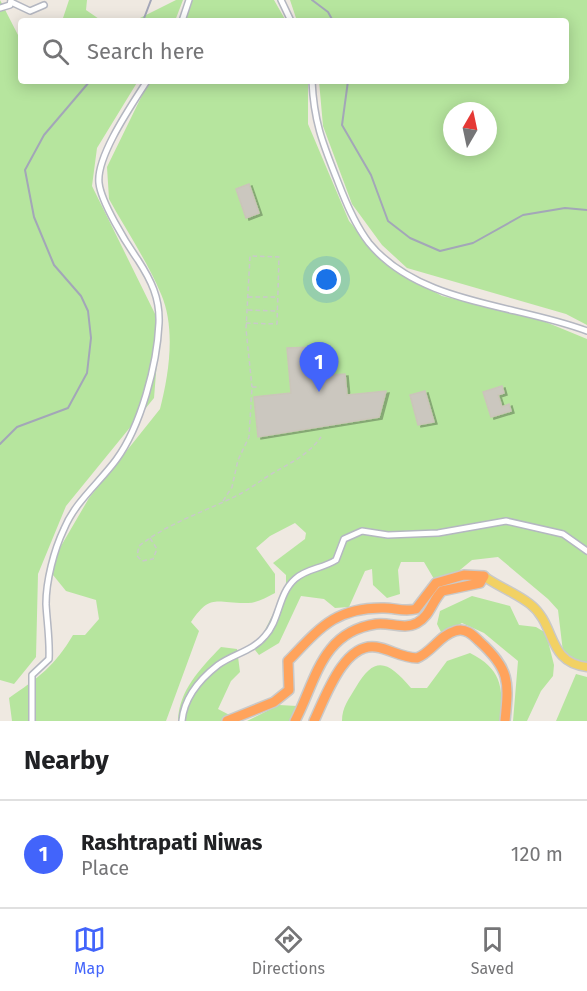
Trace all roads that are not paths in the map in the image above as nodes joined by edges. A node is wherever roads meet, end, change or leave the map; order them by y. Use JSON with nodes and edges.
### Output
{"nodes":[{"id":1,"x":189,"y":0,"type":"edge"},
{"id":2,"x":282,"y":0,"type":"edge"},
{"id":3,"x":11,"y":1,"type":"edge"},
{"id":4,"x":44,"y":5,"type":"dead end"},
{"id":5,"x":0,"y":9,"type":"edge"},
{"id":6,"x":183,"y":18,"type":"edge"},
{"id":7,"x":290,"y":18,"type":"edge"},
{"id":8,"x":145,"y":84,"type":"edge"},
{"id":9,"x":312,"y":84,"type":"edge"},
{"id":10,"x":587,"y":331,"type":"edge"},
{"id":11,"x":587,"y":551,"type":"edge"},
{"id":12,"x":485,"y":577,"type":"junction"},
{"id":13,"x":587,"y":668,"type":"edge"},
{"id":14,"x":32,"y":721,"type":"edge"},
{"id":15,"x":182,"y":721,"type":"edge"},
{"id":16,"x":227,"y":721,"type":"edge"},
{"id":17,"x":295,"y":721,"type":"edge"},
{"id":18,"x":314,"y":721,"type":"edge"},
{"id":19,"x":505,"y":721,"type":"edge"}],
"edges":[{"from":1,"to":6,"type":"street"},
{"from":2,"to":7,"type":"street"},
{"from":3,"to":4,"type":"street"},
{"from":3,"to":5,"type":"street"},
{"from":8,"to":14,"type":"street"},
{"from":9,"to":10,"type":"street"},
{"from":11,"to":15,"type":"street"},
{"from":12,"to":13,"type":"main road"},
{"from":12,"to":16,"type":"highway"},
{"from":12,"to":17,"type":"highway"},
{"from":18,"to":19,"type":"highway"}]}
